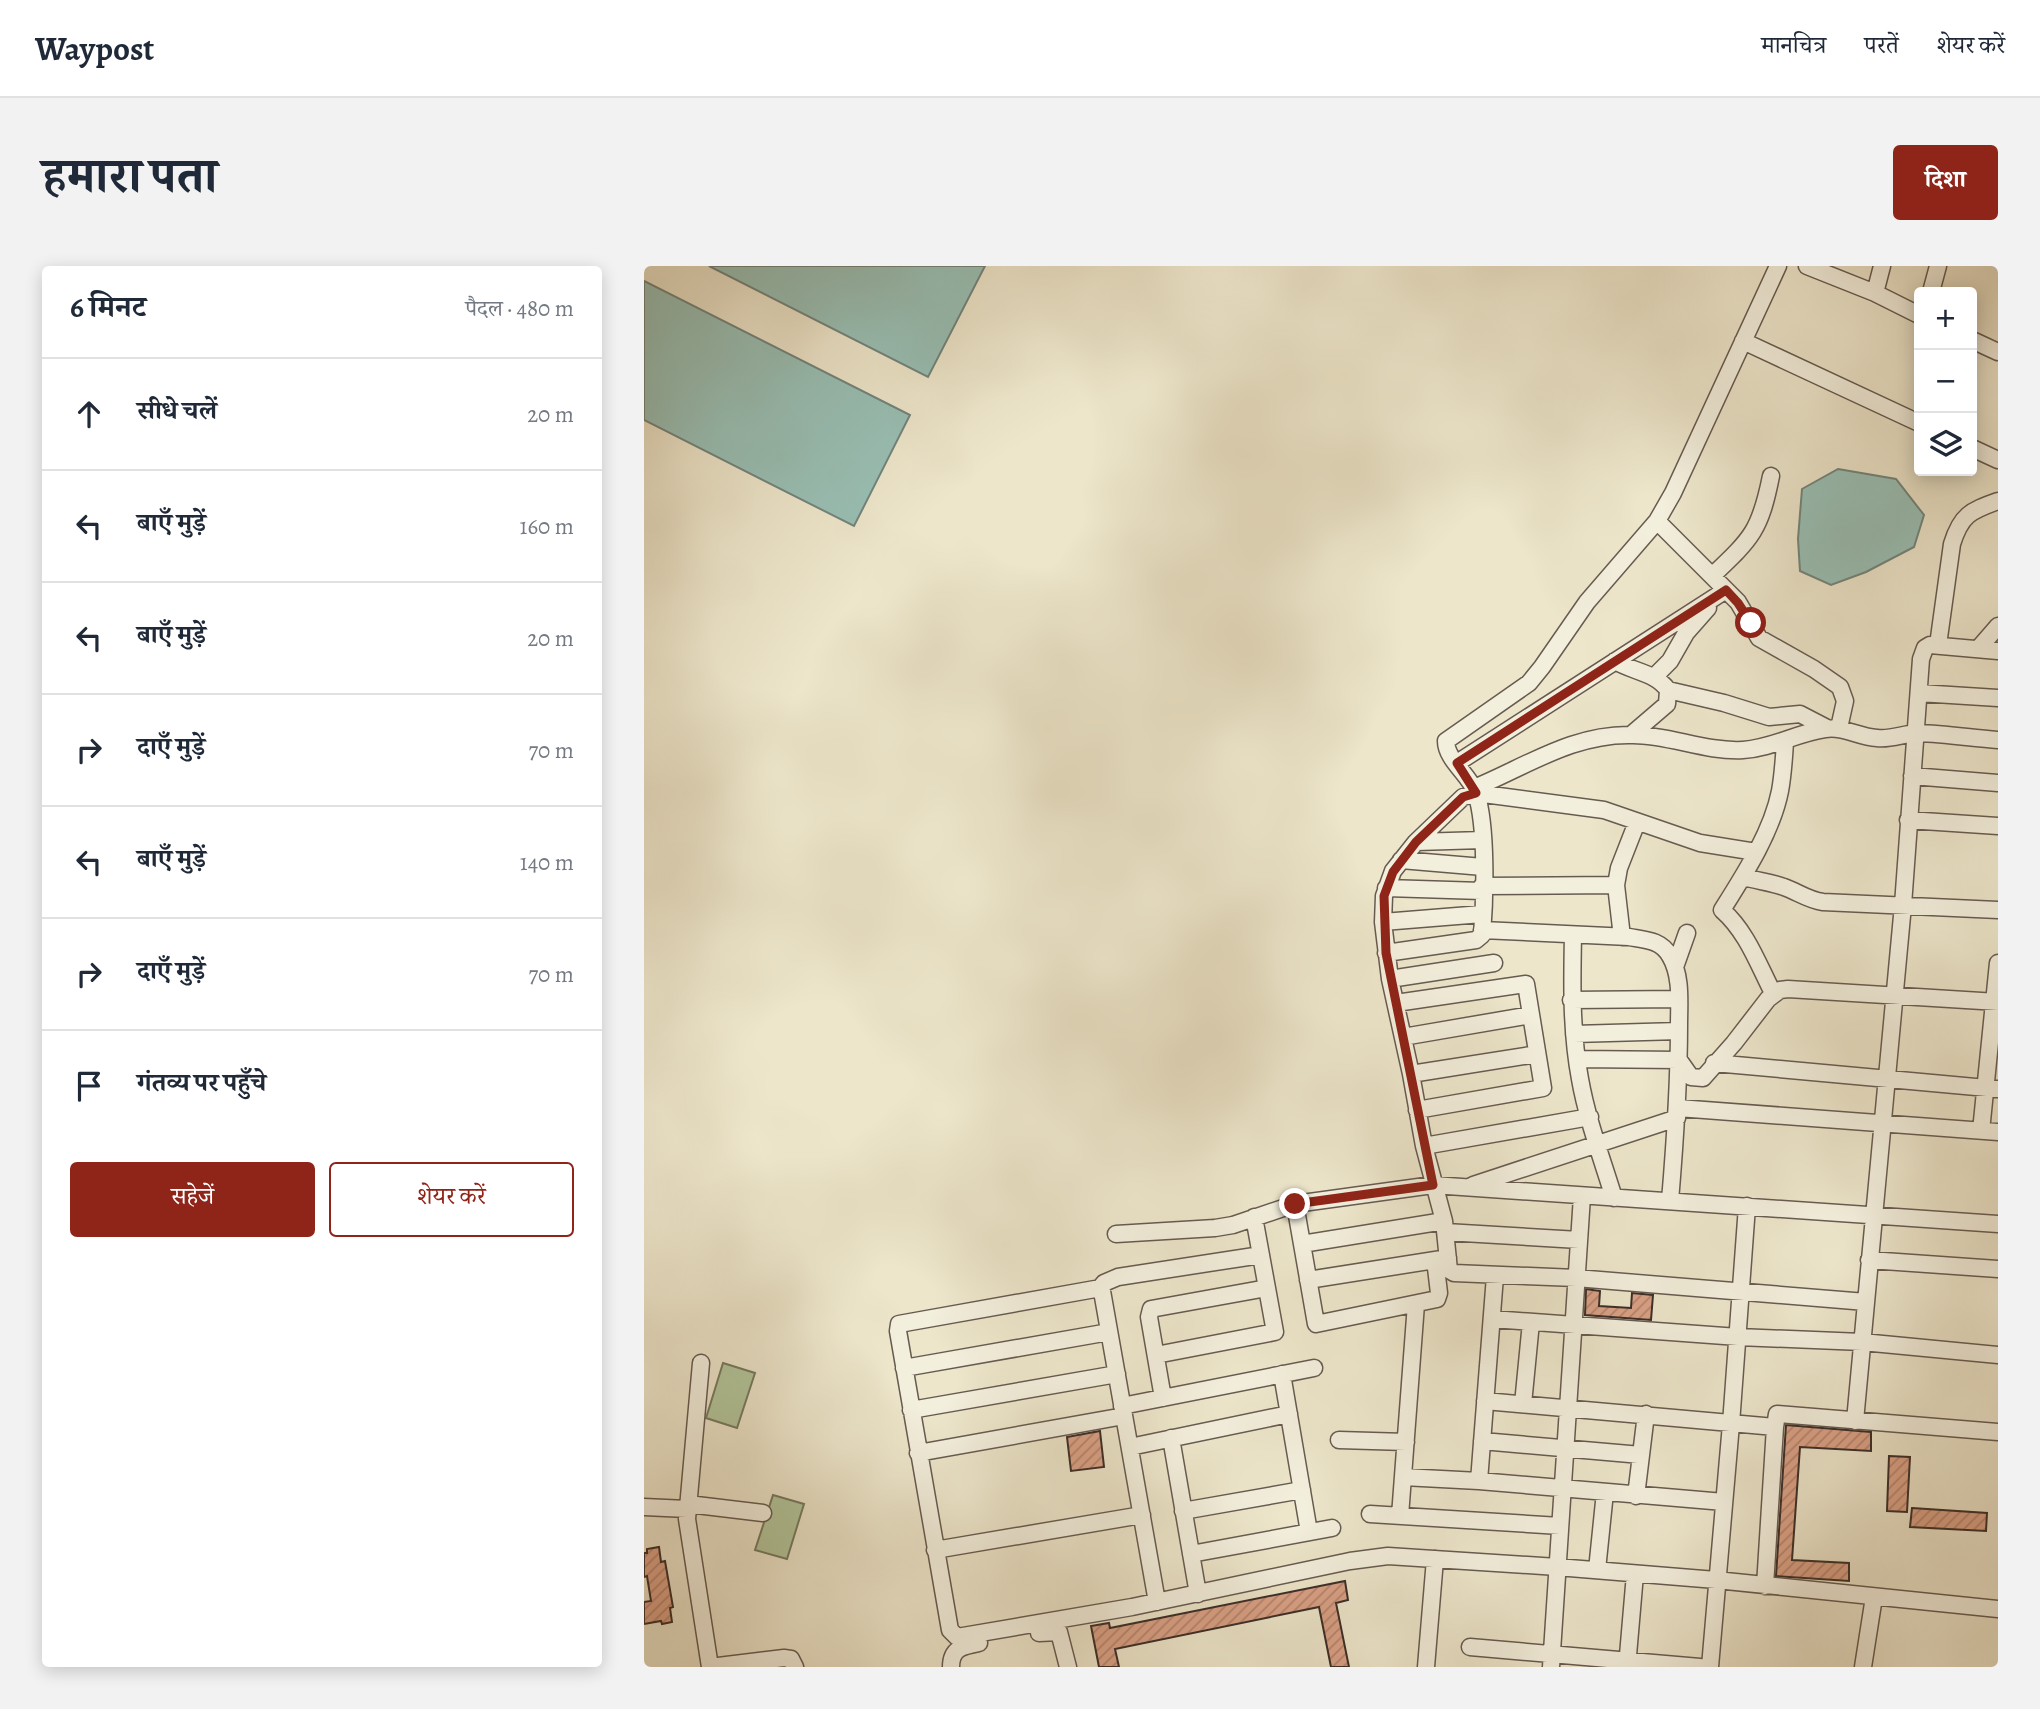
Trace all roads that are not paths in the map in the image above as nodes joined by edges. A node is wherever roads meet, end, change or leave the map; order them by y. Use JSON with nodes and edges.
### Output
{"nodes":[{"id":1,"x":1778,"y":266,"type":"edge"},
{"id":2,"x":1807,"y":266,"type":"edge"},
{"id":3,"x":1882,"y":266,"type":"edge"},
{"id":4,"x":1938,"y":266,"type":"edge"},
{"id":5,"x":1932,"y":287,"type":"edge"},
{"id":6,"x":1875,"y":293,"type":"junction"},
{"id":7,"x":1914,"y":312,"type":"edge"},
{"id":8,"x":1743,"y":341,"type":"junction"},
{"id":9,"x":1977,"y":342,"type":"edge"},
{"id":10,"x":1998,"y":352,"type":"edge"},
{"id":11,"x":1914,"y":421,"type":"edge"},
{"id":12,"x":1977,"y":450,"type":"edge"},
{"id":13,"x":1998,"y":460,"type":"edge"},
{"id":14,"x":1771,"y":476,"type":"dead end"},
{"id":15,"x":1998,"y":501,"type":"edge"},
{"id":16,"x":1657,"y":521,"type":"junction"},
{"id":17,"x":1712,"y":576,"type":"junction"},
{"id":18,"x":1719,"y":595,"type":"junction"},
{"id":19,"x":1998,"y":626,"type":"edge"},
{"id":20,"x":1938,"y":645,"type":"junction"},
{"id":21,"x":1978,"y":649,"type":"junction"},
{"id":22,"x":1998,"y":652,"type":"edge"},
{"id":23,"x":1615,"y":661,"type":"junction"},
{"id":24,"x":1654,"y":676,"type":"junction"},
{"id":25,"x":1668,"y":690,"type":"junction"},
{"id":26,"x":1919,"y":693,"type":"junction"},
{"id":27,"x":1998,"y":698,"type":"edge"},
{"id":28,"x":1833,"y":728,"type":"junction"},
{"id":29,"x":1916,"y":733,"type":"junction"},
{"id":30,"x":1632,"y":734,"type":"junction"},
{"id":31,"x":1998,"y":740,"type":"edge"},
{"id":32,"x":1786,"y":741,"type":"junction"},
{"id":33,"x":1457,"y":763,"type":"junction"},
{"id":34,"x":1912,"y":776,"type":"junction"},
{"id":35,"x":1998,"y":783,"type":"edge"},
{"id":36,"x":1475,"y":791,"type":"junction"},
{"id":37,"x":1908,"y":820,"type":"junction"},
{"id":38,"x":1637,"y":822,"type":"junction"},
{"id":39,"x":1998,"y":826,"type":"edge"},
{"id":40,"x":1483,"y":840,"type":"junction"},
{"id":41,"x":1416,"y":842,"type":"junction"},
{"id":42,"x":1756,"y":852,"type":"junction"},
{"id":43,"x":1401,"y":860,"type":"junction"},
{"id":44,"x":1483,"y":867,"type":"junction"},
{"id":45,"x":1744,"y":877,"type":"junction"},
{"id":46,"x":1616,"y":885,"type":"junction"},
{"id":47,"x":1386,"y":888,"type":"junction"},
{"id":48,"x":1482,"y":889,"type":"junction"},
{"id":49,"x":1903,"y":905,"type":"junction"},
{"id":50,"x":1998,"y":910,"type":"edge"},
{"id":51,"x":1383,"y":922,"type":"junction"},
{"id":52,"x":1482,"y":922,"type":"junction"},
{"id":53,"x":1687,"y":933,"type":"dead end"},
{"id":54,"x":1573,"y":935,"type":"junction"},
{"id":55,"x":1622,"y":937,"type":"junction"},
{"id":56,"x":1386,"y":953,"type":"junction"},
{"id":57,"x":1494,"y":962,"type":"dead end"},
{"id":58,"x":1998,"y":962,"type":"edge"},
{"id":59,"x":1675,"y":967,"type":"junction"},
{"id":60,"x":1390,"y":979,"type":"junction"},
{"id":61,"x":1773,"y":993,"type":"junction"},
{"id":62,"x":1895,"y":994,"type":"junction"},
{"id":63,"x":1679,"y":999,"type":"junction"},
{"id":64,"x":1571,"y":1000,"type":"junction"},
{"id":65,"x":1996,"y":1002,"type":"edge"},
{"id":66,"x":1396,"y":1003,"type":"junction"},
{"id":67,"x":1531,"y":1015,"type":"junction"},
{"id":68,"x":1679,"y":1031,"type":"junction"},
{"id":69,"x":1574,"y":1034,"type":"junction"},
{"id":70,"x":1403,"y":1037,"type":"junction"},
{"id":71,"x":1537,"y":1054,"type":"junction"},
{"id":72,"x":1577,"y":1059,"type":"junction"},
{"id":73,"x":1679,"y":1060,"type":"junction"},
{"id":74,"x":1714,"y":1063,"type":"junction"},
{"id":75,"x":1411,"y":1074,"type":"junction"},
{"id":76,"x":1886,"y":1080,"type":"junction"},
{"id":77,"x":1992,"y":1088,"type":"edge"},
{"id":78,"x":1417,"y":1110,"type":"junction"},
{"id":79,"x":1677,"y":1113,"type":"junction"},
{"id":80,"x":1590,"y":1117,"type":"junction"},
{"id":81,"x":1882,"y":1123,"type":"junction"},
{"id":82,"x":1981,"y":1131,"type":"junction"},
{"id":83,"x":1998,"y":1132,"type":"edge"},
{"id":84,"x":1598,"y":1143,"type":"junction"},
{"id":85,"x":1424,"y":1146,"type":"junction"},
{"id":86,"x":1433,"y":1185,"type":"junction"},
{"id":87,"x":1465,"y":1188,"type":"junction"},
{"id":88,"x":1582,"y":1196,"type":"junction"},
{"id":89,"x":1614,"y":1198,"type":"junction"},
{"id":90,"x":1670,"y":1201,"type":"junction"},
{"id":91,"x":1295,"y":1204,"type":"junction"},
{"id":92,"x":1746,"y":1206,"type":"junction"},
{"id":93,"x":1873,"y":1215,"type":"junction"},
{"id":94,"x":1254,"y":1217,"type":"junction"},
{"id":95,"x":1998,"y":1224,"type":"edge"},
{"id":96,"x":1445,"y":1227,"type":"junction"},
{"id":97,"x":1116,"y":1234,"type":"dead end"},
{"id":98,"x":1579,"y":1240,"type":"junction"},
{"id":99,"x":1302,"y":1244,"type":"junction"},
{"id":100,"x":1261,"y":1255,"type":"junction"},
{"id":101,"x":1869,"y":1260,"type":"junction"},
{"id":102,"x":1448,"y":1261,"type":"junction"},
{"id":103,"x":1998,"y":1269,"type":"edge"},
{"id":104,"x":1495,"y":1276,"type":"junction"},
{"id":105,"x":1576,"y":1278,"type":"junction"},
{"id":106,"x":1308,"y":1280,"type":"junction"},
{"id":107,"x":1100,"y":1289,"type":"junction"},
{"id":108,"x":1267,"y":1289,"type":"junction"},
{"id":109,"x":1740,"y":1291,"type":"junction"},
{"id":110,"x":1866,"y":1302,"type":"junction"},
{"id":111,"x":1416,"y":1304,"type":"junction"},
{"id":112,"x":1492,"y":1319,"type":"junction"},
{"id":113,"x":1531,"y":1322,"type":"junction"},
{"id":114,"x":1573,"y":1326,"type":"junction"},
{"id":115,"x":1109,"y":1332,"type":"junction"},
{"id":116,"x":1738,"y":1337,"type":"junction"},
{"id":117,"x":1862,"y":1342,"type":"junction"},
{"id":118,"x":1156,"y":1355,"type":"junction"},
{"id":119,"x":1998,"y":1355,"type":"edge"},
{"id":120,"x":701,"y":1363,"type":"dead end"},
{"id":121,"x":904,"y":1368,"type":"junction"},
{"id":122,"x":1314,"y":1368,"type":"dead end"},
{"id":123,"x":1117,"y":1374,"type":"junction"},
{"id":124,"x":1282,"y":1374,"type":"junction"},
{"id":125,"x":1163,"y":1398,"type":"junction"},
{"id":126,"x":1485,"y":1401,"type":"junction"},
{"id":127,"x":1523,"y":1404,"type":"junction"},
{"id":128,"x":1567,"y":1408,"type":"junction"},
{"id":129,"x":911,"y":1410,"type":"junction"},
{"id":130,"x":1123,"y":1411,"type":"junction"},
{"id":131,"x":1646,"y":1414,"type":"junction"},
{"id":132,"x":1289,"y":1415,"type":"junction"},
{"id":133,"x":1855,"y":1421,"type":"junction"},
{"id":134,"x":1731,"y":1424,"type":"junction"},
{"id":135,"x":1776,"y":1427,"type":"junction"},
{"id":136,"x":1998,"y":1432,"type":"edge"},
{"id":137,"x":1171,"y":1438,"type":"junction"},
{"id":138,"x":1339,"y":1440,"type":"dead end"},
{"id":139,"x":1482,"y":1441,"type":"junction"},
{"id":140,"x":1406,"y":1442,"type":"junction"},
{"id":141,"x":1130,"y":1447,"type":"junction"},
{"id":142,"x":1564,"y":1448,"type":"junction"},
{"id":143,"x":918,"y":1453,"type":"junction"},
{"id":144,"x":1641,"y":1455,"type":"junction"},
{"id":145,"x":1403,"y":1477,"type":"junction"},
{"id":146,"x":1479,"y":1481,"type":"junction"},
{"id":147,"x":1562,"y":1488,"type":"junction"},
{"id":148,"x":1302,"y":1489,"type":"junction"},
{"id":149,"x":1605,"y":1492,"type":"junction"},
{"id":150,"x":1636,"y":1496,"type":"junction"},
{"id":151,"x":1724,"y":1502,"type":"junction"},
{"id":152,"x":644,"y":1507,"type":"edge"},
{"id":153,"x":687,"y":1507,"type":"junction"},
{"id":154,"x":1183,"y":1511,"type":"junction"},
{"id":155,"x":764,"y":1513,"type":"dead end"},
{"id":156,"x":1370,"y":1514,"type":"dead end"},
{"id":157,"x":1142,"y":1516,"type":"junction"},
{"id":158,"x":1400,"y":1516,"type":"junction"},
{"id":159,"x":1560,"y":1526,"type":"junction"},
{"id":160,"x":1332,"y":1528,"type":"dead end"},
{"id":161,"x":1309,"y":1532,"type":"junction"},
{"id":162,"x":935,"y":1550,"type":"junction"},
{"id":163,"x":1191,"y":1554,"type":"junction"},
{"id":164,"x":1435,"y":1559,"type":"junction"},
{"id":165,"x":1557,"y":1567,"type":"junction"},
{"id":166,"x":1597,"y":1570,"type":"junction"},
{"id":167,"x":1635,"y":1574,"type":"junction"},
{"id":168,"x":1716,"y":1580,"type":"junction"},
{"id":169,"x":1765,"y":1586,"type":"junction"},
{"id":170,"x":1198,"y":1594,"type":"junction"},
{"id":171,"x":1874,"y":1597,"type":"junction"},
{"id":172,"x":1157,"y":1602,"type":"junction"},
{"id":173,"x":1998,"y":1609,"type":"edge"},
{"id":174,"x":1069,"y":1619,"type":"junction"},
{"id":175,"x":1470,"y":1647,"type":"dead end"},
{"id":176,"x":1551,"y":1661,"type":"edge"},
{"id":177,"x":1628,"y":1664,"type":"edge"},
{"id":178,"x":709,"y":1667,"type":"edge"},
{"id":179,"x":795,"y":1667,"type":"edge"},
{"id":180,"x":951,"y":1667,"type":"edge"},
{"id":181,"x":1068,"y":1667,"type":"edge"},
{"id":182,"x":1078,"y":1667,"type":"edge"},
{"id":183,"x":1426,"y":1667,"type":"edge"},
{"id":184,"x":1700,"y":1667,"type":"edge"},
{"id":185,"x":1710,"y":1667,"type":"edge"},
{"id":186,"x":1863,"y":1667,"type":"edge"}],
"edges":[{"from":1,"to":8,"type":"street"},
{"from":2,"to":6,"type":"street"},
{"from":3,"to":6,"type":"street"},
{"from":4,"to":5,"type":"street"},
{"from":6,"to":7,"type":"street"},
{"from":8,"to":11,"type":"street"},
{"from":8,"to":16,"type":"street"},
{"from":9,"to":10,"type":"street"},
{"from":12,"to":13,"type":"street"},
{"from":14,"to":17,"type":"street"},
{"from":15,"to":20,"type":"street"},
{"from":16,"to":17,"type":"street"},
{"from":16,"to":33,"type":"street"},
{"from":17,"to":18,"type":"street"},
{"from":18,"to":23,"type":"street"},
{"from":18,"to":24,"type":"street"},
{"from":18,"to":28,"type":"street"},
{"from":19,"to":21,"type":"street"},
{"from":20,"to":21,"type":"street"},
{"from":20,"to":26,"type":"street"},
{"from":21,"to":22,"type":"street"},
{"from":23,"to":24,"type":"street"},
{"from":23,"to":33,"type":"street"},
{"from":24,"to":25,"type":"street"},
{"from":25,"to":28,"type":"street"},
{"from":25,"to":30,"type":"street"},
{"from":26,"to":27,"type":"street"},
{"from":26,"to":29,"type":"street"},
{"from":28,"to":29,"type":"street"},
{"from":28,"to":32,"type":"street"},
{"from":29,"to":31,"type":"street"},
{"from":29,"to":34,"type":"street"},
{"from":30,"to":32,"type":"street"},
{"from":30,"to":36,"type":"street"},
{"from":32,"to":42,"type":"street"},
{"from":33,"to":36,"type":"street"},
{"from":34,"to":35,"type":"street"},
{"from":34,"to":37,"type":"street"},
{"from":36,"to":38,"type":"street"},
{"from":36,"to":40,"type":"street"},
{"from":36,"to":41,"type":"street"},
{"from":37,"to":39,"type":"street"},
{"from":37,"to":49,"type":"street"},
{"from":38,"to":42,"type":"street"},
{"from":38,"to":46,"type":"street"},
{"from":40,"to":41,"type":"street"},
{"from":40,"to":44,"type":"street"},
{"from":41,"to":43,"type":"street"},
{"from":42,"to":45,"type":"street"},
{"from":43,"to":44,"type":"street"},
{"from":43,"to":47,"type":"street"},
{"from":44,"to":48,"type":"street"},
{"from":45,"to":49,"type":"street"},
{"from":45,"to":61,"type":"street"},
{"from":46,"to":48,"type":"street"},
{"from":46,"to":55,"type":"street"},
{"from":47,"to":48,"type":"street"},
{"from":47,"to":51,"type":"street"},
{"from":48,"to":52,"type":"street"},
{"from":49,"to":50,"type":"street"},
{"from":49,"to":62,"type":"street"},
{"from":51,"to":52,"type":"street"},
{"from":51,"to":56,"type":"street"},
{"from":52,"to":54,"type":"street"},
{"from":52,"to":56,"type":"street"},
{"from":53,"to":59,"type":"street"},
{"from":54,"to":55,"type":"street"},
{"from":54,"to":64,"type":"street"},
{"from":55,"to":59,"type":"street"},
{"from":56,"to":60,"type":"street"},
{"from":57,"to":60,"type":"street"},
{"from":58,"to":65,"type":"street"},
{"from":59,"to":63,"type":"street"},
{"from":60,"to":66,"type":"street"},
{"from":61,"to":62,"type":"street"},
{"from":61,"to":74,"type":"street"},
{"from":62,"to":65,"type":"street"},
{"from":62,"to":76,"type":"street"},
{"from":63,"to":64,"type":"street"},
{"from":63,"to":68,"type":"street"},
{"from":64,"to":69,"type":"street"},
{"from":65,"to":77,"type":"street"},
{"from":66,"to":67,"type":"street"},
{"from":66,"to":70,"type":"street"},
{"from":67,"to":70,"type":"street"},
{"from":67,"to":71,"type":"street"},
{"from":68,"to":69,"type":"street"},
{"from":68,"to":73,"type":"street"},
{"from":69,"to":72,"type":"street"},
{"from":70,"to":75,"type":"street"},
{"from":71,"to":75,"type":"street"},
{"from":71,"to":78,"type":"street"},
{"from":72,"to":73,"type":"street"},
{"from":72,"to":80,"type":"street"},
{"from":73,"to":74,"type":"street"},
{"from":73,"to":79,"type":"street"},
{"from":74,"to":76,"type":"street"},
{"from":75,"to":78,"type":"street"},
{"from":76,"to":77,"type":"street"},
{"from":76,"to":81,"type":"street"},
{"from":77,"to":82,"type":"street"},
{"from":78,"to":85,"type":"street"},
{"from":79,"to":81,"type":"street"},
{"from":79,"to":84,"type":"street"},
{"from":79,"to":90,"type":"street"},
{"from":80,"to":84,"type":"street"},
{"from":80,"to":85,"type":"street"},
{"from":81,"to":82,"type":"street"},
{"from":81,"to":93,"type":"street"},
{"from":82,"to":83,"type":"street"},
{"from":84,"to":87,"type":"street"},
{"from":84,"to":89,"type":"street"},
{"from":85,"to":86,"type":"street"},
{"from":86,"to":87,"type":"street"},
{"from":86,"to":91,"type":"street"},
{"from":86,"to":96,"type":"street"},
{"from":87,"to":88,"type":"street"},
{"from":88,"to":89,"type":"street"},
{"from":88,"to":98,"type":"street"},
{"from":89,"to":90,"type":"street"},
{"from":90,"to":92,"type":"street"},
{"from":91,"to":94,"type":"street"},
{"from":91,"to":99,"type":"street"},
{"from":92,"to":93,"type":"street"},
{"from":92,"to":109,"type":"street"},
{"from":93,"to":95,"type":"street"},
{"from":93,"to":101,"type":"street"},
{"from":94,"to":97,"type":"street"},
{"from":94,"to":100,"type":"street"},
{"from":96,"to":98,"type":"street"},
{"from":96,"to":99,"type":"street"},
{"from":96,"to":102,"type":"street"},
{"from":98,"to":105,"type":"street"},
{"from":99,"to":106,"type":"street"},
{"from":100,"to":107,"type":"street"},
{"from":100,"to":108,"type":"street"},
{"from":101,"to":103,"type":"street"},
{"from":101,"to":110,"type":"street"},
{"from":102,"to":104,"type":"street"},
{"from":102,"to":106,"type":"street"},
{"from":102,"to":111,"type":"street"},
{"from":104,"to":105,"type":"street"},
{"from":104,"to":112,"type":"street"},
{"from":105,"to":109,"type":"street"},
{"from":105,"to":114,"type":"street"},
{"from":106,"to":111,"type":"street"},
{"from":107,"to":115,"type":"street"},
{"from":107,"to":121,"type":"street"},
{"from":108,"to":118,"type":"street"},
{"from":108,"to":118,"type":"street"},
{"from":109,"to":110,"type":"street"},
{"from":109,"to":116,"type":"street"},
{"from":110,"to":117,"type":"street"},
{"from":111,"to":140,"type":"street"},
{"from":112,"to":113,"type":"street"},
{"from":112,"to":126,"type":"street"},
{"from":113,"to":114,"type":"street"},
{"from":113,"to":127,"type":"street"},
{"from":114,"to":116,"type":"street"},
{"from":114,"to":128,"type":"street"},
{"from":115,"to":121,"type":"street"},
{"from":115,"to":123,"type":"street"},
{"from":116,"to":117,"type":"street"},
{"from":116,"to":134,"type":"street"},
{"from":117,"to":119,"type":"street"},
{"from":117,"to":133,"type":"street"},
{"from":118,"to":125,"type":"street"},
{"from":120,"to":153,"type":"street"},
{"from":121,"to":129,"type":"street"},
{"from":122,"to":124,"type":"street"},
{"from":123,"to":129,"type":"street"},
{"from":123,"to":130,"type":"street"},
{"from":124,"to":125,"type":"street"},
{"from":124,"to":132,"type":"street"},
{"from":125,"to":130,"type":"street"},
{"from":126,"to":127,"type":"street"},
{"from":126,"to":139,"type":"street"},
{"from":127,"to":128,"type":"street"},
{"from":128,"to":131,"type":"street"},
{"from":128,"to":142,"type":"street"},
{"from":129,"to":143,"type":"street"},
{"from":130,"to":141,"type":"street"},
{"from":130,"to":143,"type":"street"},
{"from":131,"to":134,"type":"street"},
{"from":131,"to":144,"type":"street"},
{"from":132,"to":137,"type":"street"},
{"from":132,"to":148,"type":"street"},
{"from":133,"to":135,"type":"street"},
{"from":133,"to":136,"type":"street"},
{"from":134,"to":135,"type":"street"},
{"from":134,"to":151,"type":"street"},
{"from":135,"to":169,"type":"street"},
{"from":137,"to":141,"type":"street"},
{"from":137,"to":154,"type":"street"},
{"from":138,"to":140,"type":"street"},
{"from":139,"to":142,"type":"street"},
{"from":139,"to":146,"type":"street"},
{"from":140,"to":145,"type":"street"},
{"from":141,"to":157,"type":"street"},
{"from":142,"to":144,"type":"street"},
{"from":142,"to":147,"type":"street"},
{"from":143,"to":162,"type":"street"},
{"from":144,"to":150,"type":"street"},
{"from":145,"to":146,"type":"street"},
{"from":145,"to":158,"type":"street"},
{"from":146,"to":147,"type":"street"},
{"from":147,"to":149,"type":"street"},
{"from":147,"to":159,"type":"street"},
{"from":148,"to":154,"type":"street"},
{"from":148,"to":161,"type":"street"},
{"from":149,"to":150,"type":"street"},
{"from":149,"to":166,"type":"street"},
{"from":150,"to":151,"type":"street"},
{"from":151,"to":168,"type":"street"},
{"from":152,"to":153,"type":"street"},
{"from":153,"to":155,"type":"street"},
{"from":153,"to":178,"type":"street"},
{"from":154,"to":163,"type":"street"},
{"from":156,"to":158,"type":"street"},
{"from":157,"to":162,"type":"street"},
{"from":157,"to":172,"type":"street"},
{"from":158,"to":159,"type":"street"},
{"from":159,"to":165,"type":"street"},
{"from":160,"to":161,"type":"street"},
{"from":161,"to":163,"type":"street"},
{"from":162,"to":174,"type":"street"},
{"from":163,"to":170,"type":"street"},
{"from":164,"to":165,"type":"street"},
{"from":164,"to":170,"type":"street"},
{"from":164,"to":183,"type":"street"},
{"from":165,"to":166,"type":"street"},
{"from":165,"to":176,"type":"street"},
{"from":166,"to":167,"type":"street"},
{"from":167,"to":168,"type":"street"},
{"from":167,"to":177,"type":"street"},
{"from":168,"to":169,"type":"street"},
{"from":168,"to":185,"type":"street"},
{"from":169,"to":171,"type":"street"},
{"from":170,"to":172,"type":"street"},
{"from":171,"to":173,"type":"street"},
{"from":171,"to":186,"type":"street"},
{"from":172,"to":174,"type":"street"},
{"from":174,"to":182,"type":"street"},
{"from":175,"to":176,"type":"street"},
{"from":176,"to":177,"type":"street"},
{"from":177,"to":184,"type":"street"},
{"from":178,"to":179,"type":"street"},
{"from":180,"to":181,"type":"street"}]}
